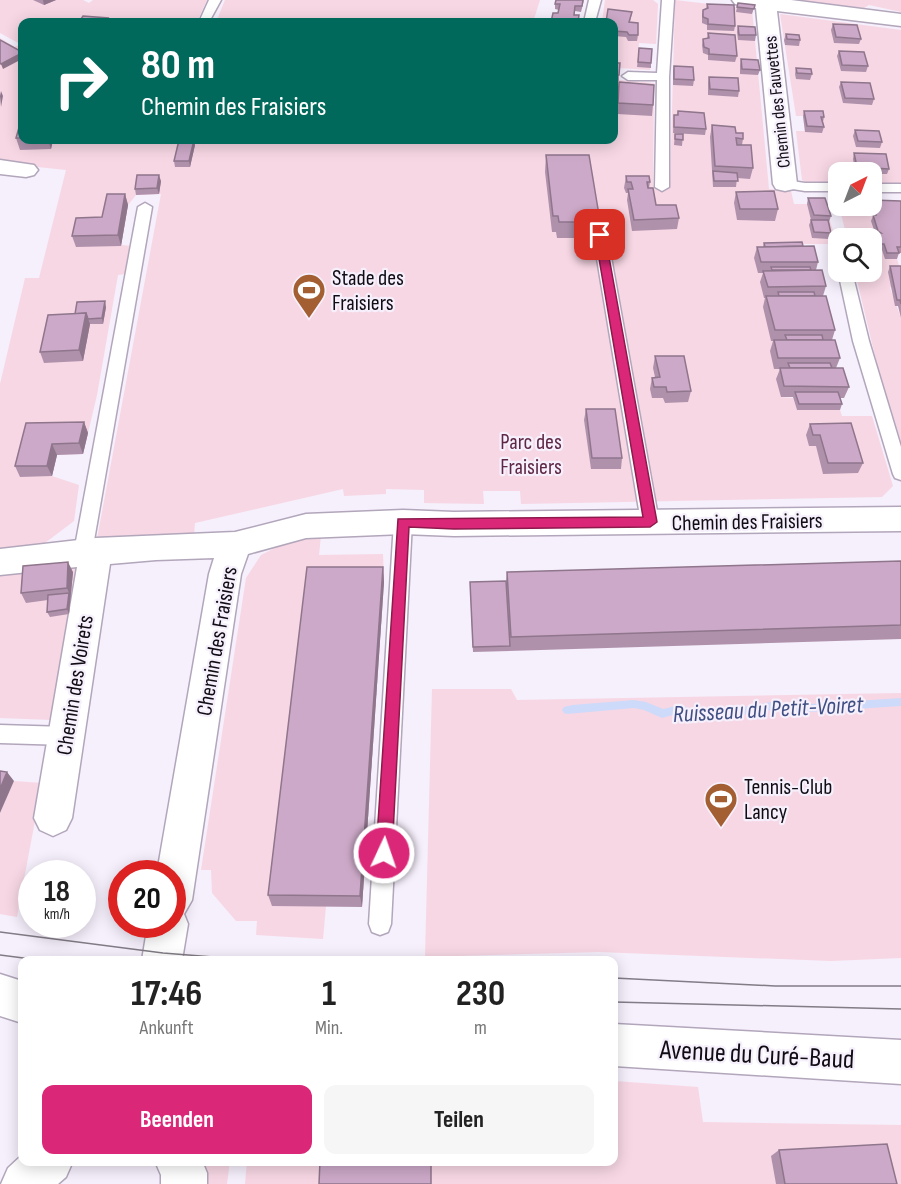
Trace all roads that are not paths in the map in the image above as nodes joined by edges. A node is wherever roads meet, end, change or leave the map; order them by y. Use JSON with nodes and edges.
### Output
{"nodes":[{"id":1,"x":214,"y":0,"type":"edge"},
{"id":2,"x":595,"y":0,"type":"edge"},
{"id":3,"x":668,"y":0,"type":"edge"},
{"id":4,"x":742,"y":0,"type":"edge"},
{"id":5,"x":766,"y":3,"type":"junction"},
{"id":6,"x":206,"y":18,"type":"edge"},
{"id":7,"x":591,"y":18,"type":"edge"},
{"id":8,"x":901,"y":20,"type":"edge"},
{"id":9,"x":628,"y":76,"type":"dead end"},
{"id":10,"x":663,"y":77,"type":"junction"},
{"id":11,"x":0,"y":167,"type":"edge"},
{"id":12,"x":26,"y":170,"type":"dead end"},
{"id":13,"x":785,"y":184,"type":"joint"},
{"id":14,"x":662,"y":187,"type":"dead end"},
{"id":15,"x":828,"y":188,"type":"edge"},
{"id":16,"x":882,"y":188,"type":"edge"},
{"id":17,"x":901,"y":189,"type":"edge"},
{"id":18,"x":145,"y":207,"type":"dead end"},
{"id":19,"x":600,"y":235,"type":"edge"},
{"id":20,"x":846,"y":282,"type":"edge"},
{"id":21,"x":901,"y":474,"type":"edge"},
{"id":22,"x":901,"y":519,"type":"edge"},
{"id":23,"x":403,"y":522,"type":"junction"},
{"id":24,"x":650,"y":522,"type":"junction"},
{"id":25,"x":235,"y":545,"type":"junction"},
{"id":26,"x":89,"y":552,"type":"junction"},
{"id":27,"x":0,"y":562,"type":"edge"},
{"id":28,"x":0,"y":734,"type":"edge"},
{"id":29,"x":66,"y":736,"type":"junction"},
{"id":30,"x":53,"y":818,"type":"dead end"},
{"id":31,"x":178,"y":860,"type":"edge"},
{"id":32,"x":380,"y":924,"type":"dead end"},
{"id":33,"x":166,"y":938,"type":"edge"},
{"id":34,"x":163,"y":956,"type":"edge"},
{"id":35,"x":0,"y":995,"type":"edge"},
{"id":36,"x":18,"y":1001,"type":"edge"},
{"id":37,"x":618,"y":1046,"type":"edge"},
{"id":38,"x":901,"y":1062,"type":"edge"},
{"id":39,"x":44,"y":1166,"type":"edge"},
{"id":40,"x":180,"y":1166,"type":"edge"},
{"id":41,"x":24,"y":1184,"type":"edge"},
{"id":42,"x":184,"y":1184,"type":"edge"}],
"edges":[{"from":1,"to":6,"type":"lane"},
{"from":2,"to":7,"type":"lane"},
{"from":3,"to":10,"type":"lane"},
{"from":4,"to":5,"type":"street"},
{"from":5,"to":8,"type":"street"},
{"from":5,"to":13,"type":"street","name":"Chemin des Fauvettes"},
{"from":9,"to":10,"type":"lane"},
{"from":10,"to":14,"type":"lane"},
{"from":11,"to":12,"type":"street"},
{"from":13,"to":15,"type":"lane","name":"Chemin des Fauvettes"},
{"from":16,"to":17,"type":"lane"},
{"from":18,"to":26,"type":"lane"},
{"from":19,"to":24,"type":"lane"},
{"from":20,"to":21,"type":"lane"},
{"from":22,"to":24,"type":"street","name":"Chemin des Fraisiers"},
{"from":23,"to":24,"type":"street","name":"Chemin des Fraisiers"},
{"from":23,"to":25,"type":"street","name":"Chemin des Fraisiers"},
{"from":23,"to":32,"type":"lane"},
{"from":25,"to":26,"type":"street"},
{"from":25,"to":31,"type":"street","name":"Chemin des Fraisiers"},
{"from":26,"to":27,"type":"street"},
{"from":26,"to":29,"type":"street","name":"Chemin des Voirets"},
{"from":28,"to":29,"type":"lane"},
{"from":29,"to":30,"type":"street","name":"Chemin des Voirets"},
{"from":33,"to":34,"type":"street"},
{"from":35,"to":36,"type":"street"},
{"from":37,"to":38,"type":"street","name":"Avenue du Curé-Baud"},
{"from":39,"to":41,"type":"street"},
{"from":40,"to":42,"type":"street"}]}
